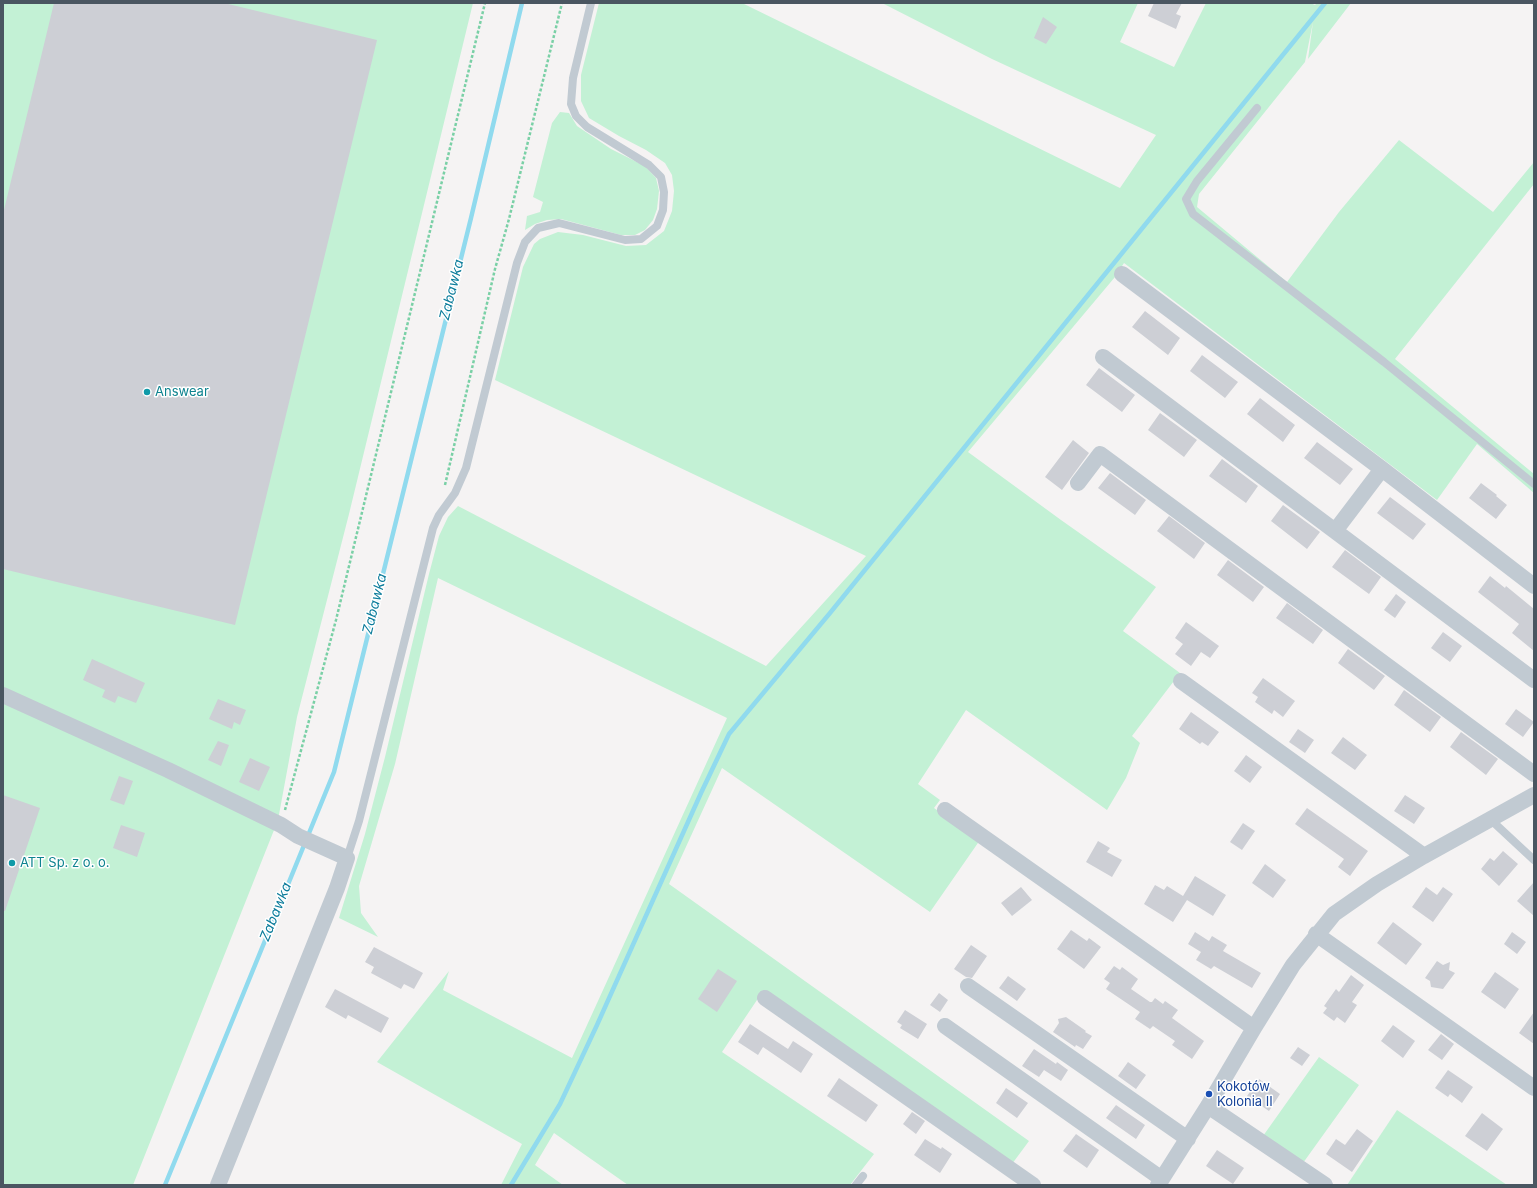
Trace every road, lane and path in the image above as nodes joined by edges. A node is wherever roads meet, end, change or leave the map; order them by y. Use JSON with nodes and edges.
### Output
{"nodes":[{"id":1,"x":485,"y":3,"type":"edge"},
{"id":2,"x":562,"y":3,"type":"edge"},
{"id":3,"x":591,"y":3,"type":"edge"},
{"id":4,"x":1257,"y":108,"type":"dead end"},
{"id":5,"x":1122,"y":274,"type":"dead end"},
{"id":6,"x":1103,"y":357,"type":"dead end"},
{"id":7,"x":1382,"y":469,"type":"junction"},
{"id":8,"x":1078,"y":483,"type":"dead end"},
{"id":9,"x":1534,"y":484,"type":"edge"},
{"id":10,"x":445,"y":486,"type":"dead end"},
{"id":11,"x":1335,"y":531,"type":"junction"},
{"id":12,"x":1534,"y":586,"type":"edge"},
{"id":13,"x":1534,"y":680,"type":"edge"},
{"id":14,"x":1181,"y":681,"type":"dead end"},
{"id":15,"x":3,"y":695,"type":"edge"},
{"id":16,"x":1534,"y":774,"type":"edge"},
{"id":17,"x":1534,"y":795,"type":"edge"},
{"id":18,"x":945,"y":810,"type":"dead end"},
{"id":19,"x":1491,"y":820,"type":"junction"},
{"id":20,"x":281,"y":825,"type":"junction"},
{"id":21,"x":1424,"y":856,"type":"junction"},
{"id":22,"x":347,"y":858,"type":"junction"},
{"id":23,"x":1534,"y":860,"type":"edge"},
{"id":24,"x":1316,"y":934,"type":"junction"},
{"id":25,"x":968,"y":986,"type":"dead end"},
{"id":26,"x":765,"y":998,"type":"dead end"},
{"id":27,"x":945,"y":1026,"type":"dead end"},
{"id":28,"x":1254,"y":1028,"type":"junction"},
{"id":29,"x":1534,"y":1088,"type":"edge"},
{"id":30,"x":1208,"y":1106,"type":"junction"},
{"id":31,"x":1188,"y":1139,"type":"junction"},
{"id":32,"x":863,"y":1176,"type":"dead end"},
{"id":33,"x":1160,"y":1182,"type":"edge"},
{"id":34,"x":218,"y":1185,"type":"edge"},
{"id":35,"x":856,"y":1185,"type":"edge"},
{"id":36,"x":1033,"y":1185,"type":"edge"},
{"id":37,"x":1325,"y":1185,"type":"edge"}],
"edges":[{"from":1,"to":20,"type":"path"},
{"from":2,"to":10,"type":"path"},
{"from":3,"to":22,"type":"lane"},
{"from":4,"to":9,"type":"lane"},
{"from":5,"to":7,"type":"street"},
{"from":6,"to":11,"type":"street"},
{"from":7,"to":11,"type":"street"},
{"from":7,"to":12,"type":"street"},
{"from":8,"to":16,"type":"street"},
{"from":11,"to":13,"type":"street"},
{"from":14,"to":21,"type":"street"},
{"from":15,"to":20,"type":"street"},
{"from":17,"to":19,"type":"street"},
{"from":18,"to":28,"type":"street"},
{"from":19,"to":21,"type":"street"},
{"from":19,"to":23,"type":"lane"},
{"from":20,"to":22,"type":"street"},
{"from":21,"to":24,"type":"street"},
{"from":22,"to":34,"type":"street"},
{"from":24,"to":28,"type":"street"},
{"from":24,"to":29,"type":"street"},
{"from":25,"to":31,"type":"street"},
{"from":26,"to":36,"type":"street"},
{"from":27,"to":33,"type":"street"},
{"from":28,"to":30,"type":"street"},
{"from":30,"to":31,"type":"street"},
{"from":30,"to":37,"type":"street"},
{"from":31,"to":33,"type":"street"},
{"from":32,"to":35,"type":"lane"}]}
